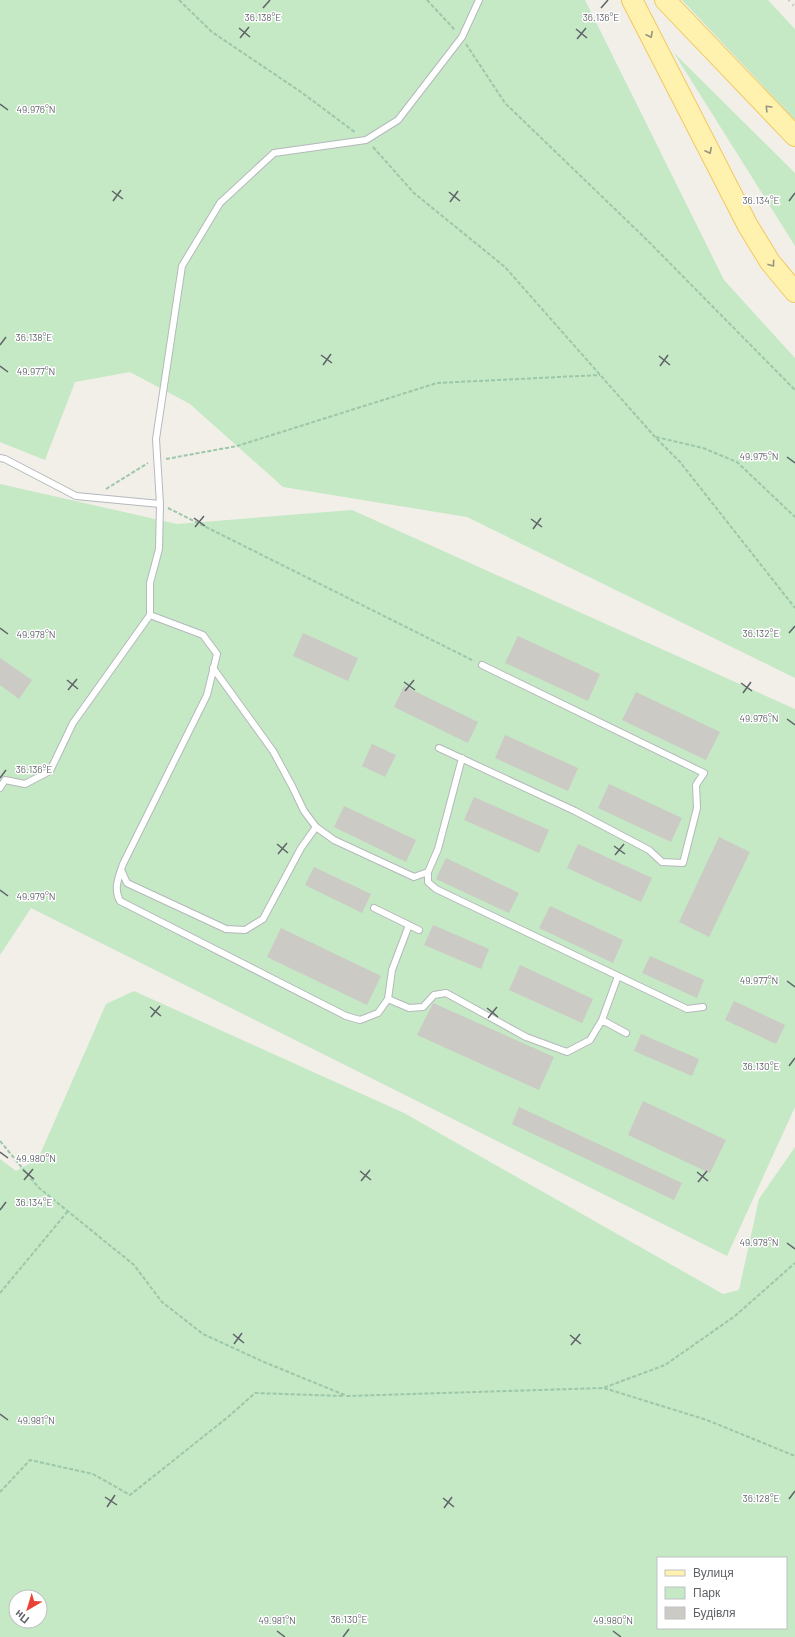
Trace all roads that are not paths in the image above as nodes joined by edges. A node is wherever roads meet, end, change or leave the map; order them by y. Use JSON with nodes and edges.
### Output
{"nodes":[{"id":1,"x":479,"y":0,"type":"edge"},
{"id":2,"x":632,"y":0,"type":"edge"},
{"id":3,"x":664,"y":0,"type":"edge"},
{"id":4,"x":795,"y":136,"type":"edge"},
{"id":5,"x":795,"y":292,"type":"edge"},
{"id":6,"x":0,"y":458,"type":"edge"},
{"id":7,"x":160,"y":504,"type":"junction"},
{"id":8,"x":150,"y":615,"type":"junction"},
{"id":9,"x":482,"y":665,"type":"dead end"},
{"id":10,"x":213,"y":668,"type":"junction"},
{"id":11,"x":438,"y":748,"type":"dead end"},
{"id":12,"x":462,"y":758,"type":"junction"},
{"id":13,"x":0,"y":788,"type":"edge"},
{"id":14,"x":316,"y":827,"type":"junction"},
{"id":15,"x":121,"y":870,"type":"junction"},
{"id":16,"x":428,"y":872,"type":"junction"},
{"id":17,"x":374,"y":908,"type":"dead end"},
{"id":18,"x":409,"y":925,"type":"junction"},
{"id":19,"x":418,"y":930,"type":"dead end"},
{"id":20,"x":618,"y":976,"type":"junction"},
{"id":21,"x":388,"y":999,"type":"junction"},
{"id":22,"x":703,"y":1007,"type":"dead end"},
{"id":23,"x":602,"y":1020,"type":"junction"},
{"id":24,"x":626,"y":1033,"type":"dead end"}],
"edges":[{"from":1,"to":7,"type":"lane"},
{"from":2,"to":5,"type":"main road","one_way":true},
{"from":4,"to":3,"type":"main road","one_way":true},
{"from":6,"to":7,"type":"lane"},
{"from":7,"to":8,"type":"lane"},
{"from":8,"to":10,"type":"lane"},
{"from":8,"to":13,"type":"lane"},
{"from":9,"to":12,"type":"lane"},
{"from":10,"to":14,"type":"lane"},
{"from":10,"to":15,"type":"lane"},
{"from":11,"to":12,"type":"lane"},
{"from":12,"to":16,"type":"lane"},
{"from":14,"to":15,"type":"lane"},
{"from":14,"to":16,"type":"lane"},
{"from":15,"to":21,"type":"lane"},
{"from":16,"to":20,"type":"lane"},
{"from":17,"to":18,"type":"lane"},
{"from":18,"to":19,"type":"lane"},
{"from":18,"to":21,"type":"lane"},
{"from":20,"to":22,"type":"lane"},
{"from":20,"to":23,"type":"lane"},
{"from":21,"to":23,"type":"lane"},
{"from":23,"to":24,"type":"lane"}]}
